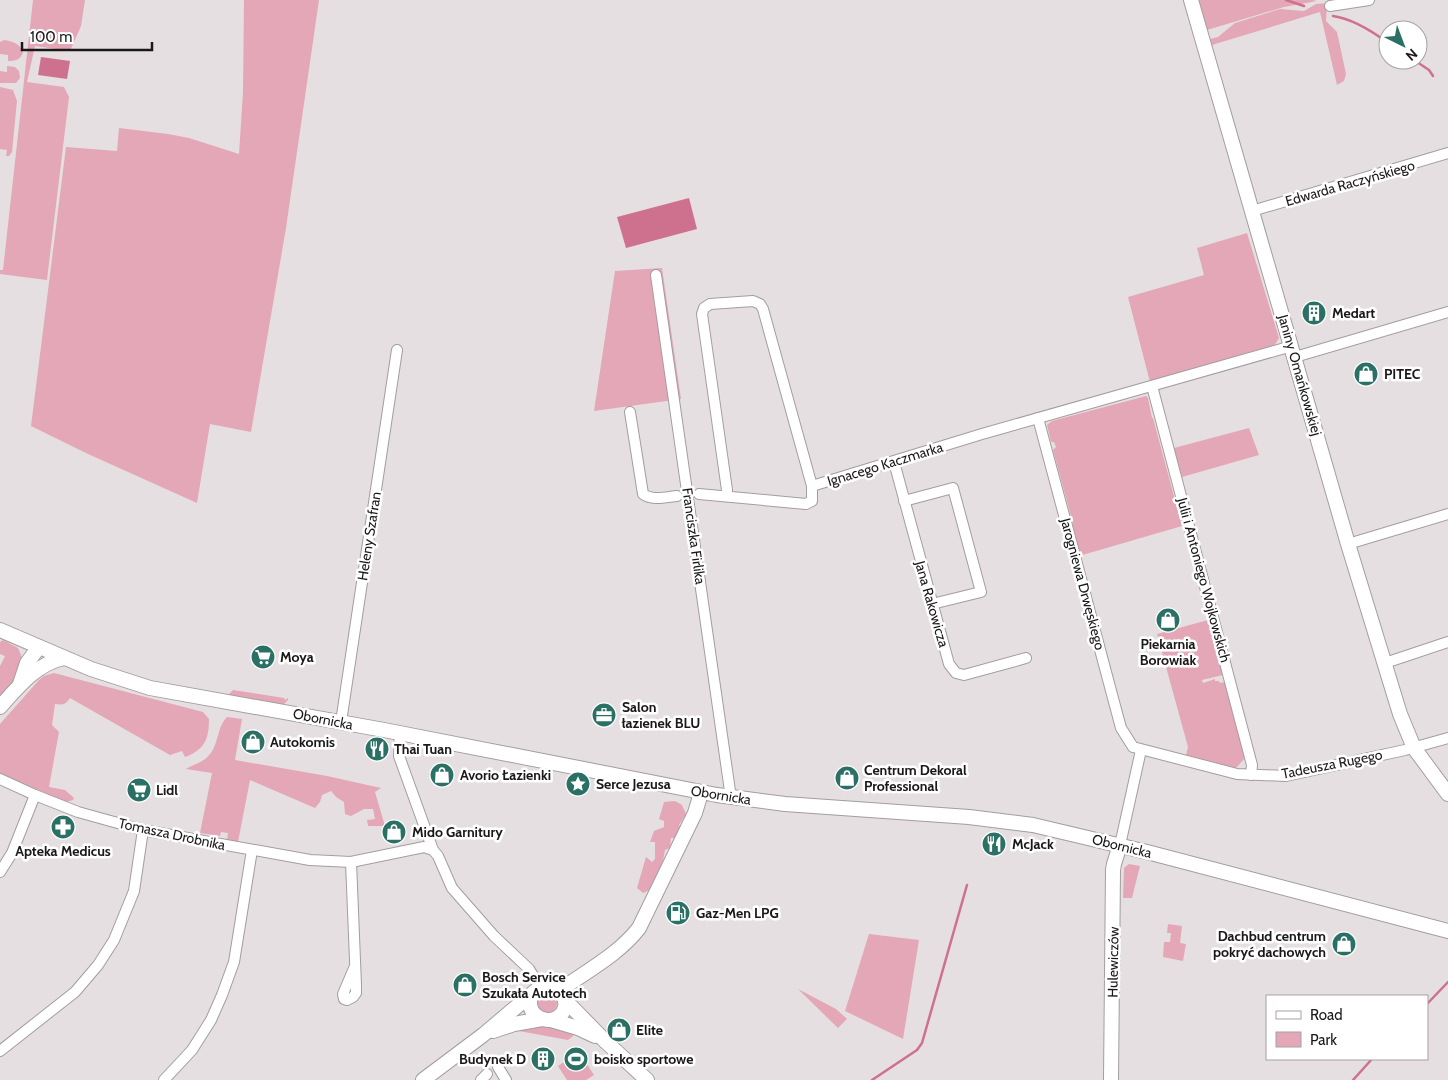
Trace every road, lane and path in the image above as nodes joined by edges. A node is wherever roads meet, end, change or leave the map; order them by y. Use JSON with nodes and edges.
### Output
{"nodes":[{"id":1,"x":1191,"y":0,"type":"edge"},
{"id":2,"x":1369,"y":0,"type":"edge"},
{"id":3,"x":1330,"y":6,"type":"dead end"},
{"id":4,"x":1448,"y":154,"type":"edge"},
{"id":5,"x":1252,"y":211,"type":"junction"},
{"id":6,"x":656,"y":275,"type":"dead end"},
{"id":7,"x":1448,"y":312,"type":"edge"},
{"id":8,"x":397,"y":350,"type":"dead end"},
{"id":9,"x":1293,"y":351,"type":"junction"},
{"id":10,"x":1152,"y":386,"type":"junction"},
{"id":11,"x":630,"y":412,"type":"dead end"},
{"id":12,"x":1038,"y":418,"type":"junction"},
{"id":13,"x":894,"y":462,"type":"junction"},
{"id":14,"x":812,"y":486,"type":"junction"},
{"id":15,"x":699,"y":494,"type":"dead end"},
{"id":16,"x":677,"y":496,"type":"dead end"},
{"id":17,"x":726,"y":496,"type":"junction"},
{"id":18,"x":904,"y":501,"type":"junction"},
{"id":19,"x":1448,"y":514,"type":"edge"},
{"id":20,"x":1348,"y":544,"type":"junction"},
{"id":21,"x":932,"y":604,"type":"junction"},
{"id":22,"x":0,"y":630,"type":"edge"},
{"id":23,"x":18,"y":638,"type":"junction"},
{"id":24,"x":1448,"y":642,"type":"edge"},
{"id":25,"x":39,"y":647,"type":"junction"},
{"id":26,"x":64,"y":658,"type":"junction"},
{"id":27,"x":1026,"y":658,"type":"dead end"},
{"id":28,"x":1384,"y":663,"type":"junction"},
{"id":29,"x":34,"y":665,"type":"junction"},
{"id":30,"x":0,"y":707,"type":"edge"},
{"id":31,"x":341,"y":722,"type":"junction"},
{"id":32,"x":400,"y":734,"type":"junction"},
{"id":33,"x":1448,"y":738,"type":"edge"},
{"id":34,"x":1137,"y":748,"type":"junction"},
{"id":35,"x":1414,"y":748,"type":"junction"},
{"id":36,"x":1251,"y":775,"type":"junction"},
{"id":37,"x":0,"y":779,"type":"edge"},
{"id":38,"x":701,"y":793,"type":"junction"},
{"id":39,"x":1448,"y":794,"type":"edge"},
{"id":40,"x":35,"y":795,"type":"junction"},
{"id":41,"x":731,"y":798,"type":"junction"},
{"id":42,"x":143,"y":830,"type":"junction"},
{"id":43,"x":1120,"y":845,"type":"junction"},
{"id":44,"x":252,"y":850,"type":"junction"},
{"id":45,"x":433,"y":850,"type":"junction"},
{"id":46,"x":351,"y":862,"type":"junction"},
{"id":47,"x":0,"y":872,"type":"edge"},
{"id":48,"x":1448,"y":931,"type":"edge"},
{"id":49,"x":355,"y":966,"type":"dead end"},
{"id":50,"x":536,"y":990,"type":"junction"},
{"id":51,"x":562,"y":995,"type":"junction"},
{"id":52,"x":547,"y":1019,"type":"junction"},
{"id":53,"x":483,"y":1035,"type":"junction"},
{"id":54,"x":604,"y":1041,"type":"junction"},
{"id":55,"x":0,"y":1051,"type":"edge"},
{"id":56,"x":498,"y":1067,"type":"dead end"},
{"id":57,"x":164,"y":1080,"type":"edge"},
{"id":58,"x":423,"y":1080,"type":"edge"},
{"id":59,"x":506,"y":1080,"type":"edge"},
{"id":60,"x":647,"y":1080,"type":"edge"},
{"id":61,"x":1111,"y":1080,"type":"edge"}],
"edges":[{"from":1,"to":5,"type":"street","name":"Janiny Omańkowskiej"},
{"from":2,"to":3,"type":"street"},
{"from":4,"to":5,"type":"street","name":"Edwarda Raczyńskiego"},
{"from":5,"to":9,"type":"street","name":"Janiny Omańkowskiej"},
{"from":6,"to":41,"type":"street","name":"Franciszka Firlika"},
{"from":7,"to":9,"type":"street","name":"Ignacego Kaczmarka"},
{"from":8,"to":31,"type":"street","name":"Heleny Szafran"},
{"from":9,"to":10,"type":"street","name":"Ignacego Kaczmarka"},
{"from":9,"to":20,"type":"street","name":"Janiny Omańkowskiej"},
{"from":10,"to":12,"type":"street","name":"Ignacego Kaczmarka"},
{"from":10,"to":36,"type":"street","name":"Julii i Antoniego Wojkowskich"},
{"from":11,"to":16,"type":"street","name":"Franciszka Firlika"},
{"from":12,"to":13,"type":"street","name":"Ignacego Kaczmarka"},
{"from":12,"to":34,"type":"street","name":"Jarogniewa Drwęskiego"},
{"from":13,"to":14,"type":"street","name":"Ignacego Kaczmarka"},
{"from":13,"to":18,"type":"street","name":"Jana Rakowicza"},
{"from":14,"to":17,"type":"street","name":"Franciszka Firlika"},
{"from":14,"to":17,"type":"street","name":"Ignacego Kaczmarka"},
{"from":15,"to":17,"type":"street","name":"Franciszka Firlika"},
{"from":18,"to":21,"type":"street","name":"Jana Rakowicza"},
{"from":18,"to":21,"type":"street"},
{"from":19,"to":20,"type":"street"},
{"from":20,"to":28,"type":"street","name":"Janiny Omańkowskiej"},
{"from":21,"to":27,"type":"street","name":"Jana Rakowicza"},
{"from":22,"to":23,"type":"street","name":"Obornicka"},
{"from":23,"to":25,"type":"street","name":"Obornicka"},
{"from":23,"to":29,"type":"street"},
{"from":24,"to":28,"type":"street"},
{"from":25,"to":26,"type":"street","name":"Obornicka"},
{"from":25,"to":29,"type":"street"},
{"from":26,"to":29,"type":"street"},
{"from":26,"to":31,"type":"street","name":"Obornicka"},
{"from":28,"to":35,"type":"street","name":"Janiny Omańkowskiej"},
{"from":29,"to":30,"type":"street"},
{"from":31,"to":32,"type":"street","name":"Obornicka"},
{"from":32,"to":38,"type":"street","name":"Obornicka"},
{"from":32,"to":45,"type":"street"},
{"from":33,"to":35,"type":"street"},
{"from":34,"to":36,"type":"street","name":"Tadeusza Rugego"},
{"from":34,"to":43,"type":"street"},
{"from":35,"to":36,"type":"street","name":"Tadeusza Rugego"},
{"from":35,"to":39,"type":"street","name":"Janiny Omańkowskiej"},
{"from":37,"to":40,"type":"street","name":"Tomasza Drobnika"},
{"from":38,"to":41,"type":"street","name":"Obornicka"},
{"from":38,"to":51,"type":"street"},
{"from":40,"to":42,"type":"street","name":"Tomasza Drobnika"},
{"from":40,"to":47,"type":"street"},
{"from":41,"to":43,"type":"street","name":"Obornicka"},
{"from":42,"to":44,"type":"street","name":"Tomasza Drobnika"},
{"from":42,"to":55,"type":"street"},
{"from":43,"to":48,"type":"street","name":"Obornicka"},
{"from":43,"to":61,"type":"street","name":"Hulewiczów"},
{"from":44,"to":46,"type":"street","name":"Tomasza Drobnika"},
{"from":44,"to":57,"type":"street"},
{"from":45,"to":46,"type":"street","name":"Tomasza Drobnika"},
{"from":45,"to":50,"type":"street"},
{"from":46,"to":49,"type":"street"},
{"from":50,"to":51,"type":"street"},
{"from":50,"to":52,"type":"street"},
{"from":50,"to":53,"type":"street"},
{"from":51,"to":52,"type":"street"},
{"from":51,"to":54,"type":"street"},
{"from":52,"to":53,"type":"street"},
{"from":52,"to":54,"type":"street"},
{"from":53,"to":58,"type":"street"},
{"from":54,"to":60,"type":"street"},
{"from":56,"to":59,"type":"street"}]}
